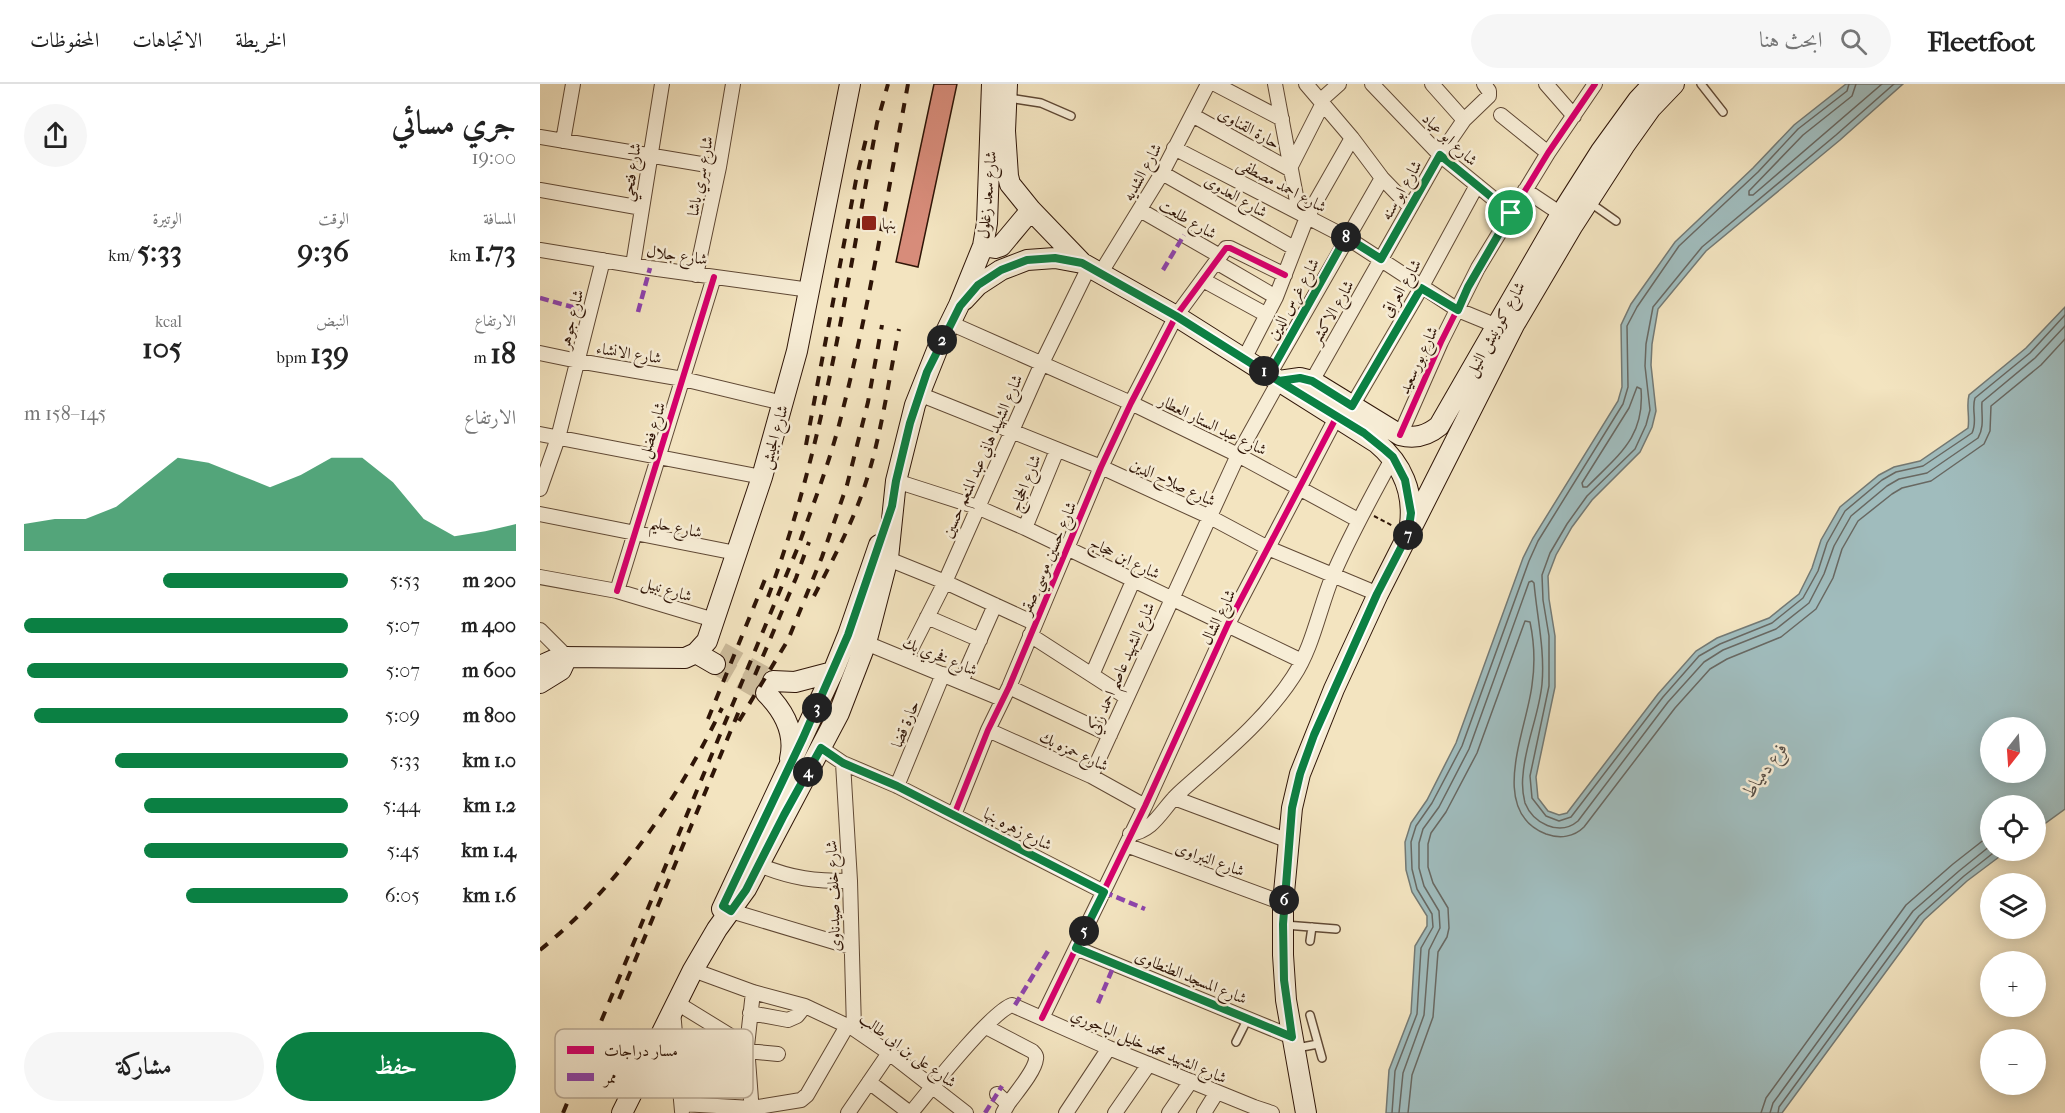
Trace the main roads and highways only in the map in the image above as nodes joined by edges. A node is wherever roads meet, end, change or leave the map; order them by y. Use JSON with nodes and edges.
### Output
{"nodes":[{"id":1,"x":850,"y":84,"type":"edge"},
{"id":2,"x":992,"y":84,"type":"edge"},
{"id":3,"x":1653,"y":84,"type":"edge"},
{"id":4,"x":1674,"y":84,"type":"edge"},
{"id":5,"x":1007,"y":91,"type":"edge"},
{"id":6,"x":1031,"y":210,"type":"junction"},
{"id":7,"x":983,"y":246,"type":"junction"},
{"id":8,"x":1090,"y":268,"type":"junction"},
{"id":9,"x":955,"y":314,"type":"junction"},
{"id":10,"x":1274,"y":378,"type":"junction"},
{"id":11,"x":1344,"y":411,"type":"junction"},
{"id":12,"x":1408,"y":534,"type":"junction"},
{"id":13,"x":882,"y":556,"type":"junction"},
{"id":14,"x":567,"y":657,"type":"junction"},
{"id":15,"x":540,"y":666,"type":"edge"},
{"id":16,"x":833,"y":672,"type":"junction"},
{"id":17,"x":540,"y":683,"type":"edge"},
{"id":18,"x":788,"y":769,"type":"junction"},
{"id":19,"x":727,"y":909,"type":"junction"},
{"id":20,"x":664,"y":1029,"type":"edge"},
{"id":21,"x":630,"y":1098,"type":"edge"},
{"id":22,"x":622,"y":1113,"type":"edge"},
{"id":23,"x":1306,"y":1113,"type":"edge"}],
"edges":[{"from":1,"to":14,"type":"main road","name":"شارع الجيش"},
{"from":2,"to":7,"type":"main road","name":"شارع سعد زغلول"},
{"from":3,"to":11,"type":"main road","name":"شارع كورنيش النيل"},
{"from":4,"to":12,"type":"main road","name":"شارع كورنيش النيل"},
{"from":5,"to":6,"type":"main road","name":"شارع سعد زغلول"},
{"from":6,"to":7,"type":"main road"},
{"from":6,"to":8,"type":"main road","name":"شارع سعد زغلول"},
{"from":7,"to":9,"type":"main road","name":"شارع سعد زغلول"},
{"from":8,"to":9,"type":"main road"},
{"from":8,"to":10,"type":"main road"},
{"from":9,"to":13,"type":"main road","name":"شارع سعد زغلول"},
{"from":10,"to":11,"type":"main road"},
{"from":10,"to":11,"type":"main road"},
{"from":11,"to":12,"type":"main road"},
{"from":12,"to":23,"type":"main road","name":"شارع كورنيش النيل"},
{"from":13,"to":16,"type":"main road","name":"شارع سعد زغلول"},
{"from":13,"to":19,"type":"main road","name":"شارع سعد زغلول"},
{"from":14,"to":15,"type":"main road","name":"شارع الجيش"},
{"from":14,"to":17,"type":"main road"},
{"from":16,"to":18,"type":"main road","name":"شارع سعد زغلول"},
{"from":16,"to":18,"type":"main road"},
{"from":18,"to":19,"type":"main road","name":"شارع سعد زغلول"},
{"from":19,"to":20,"type":"main road","name":"شارع سعد زغلول"},
{"from":21,"to":22,"type":"main road","name":"شارع سعد زغلول"}]}
